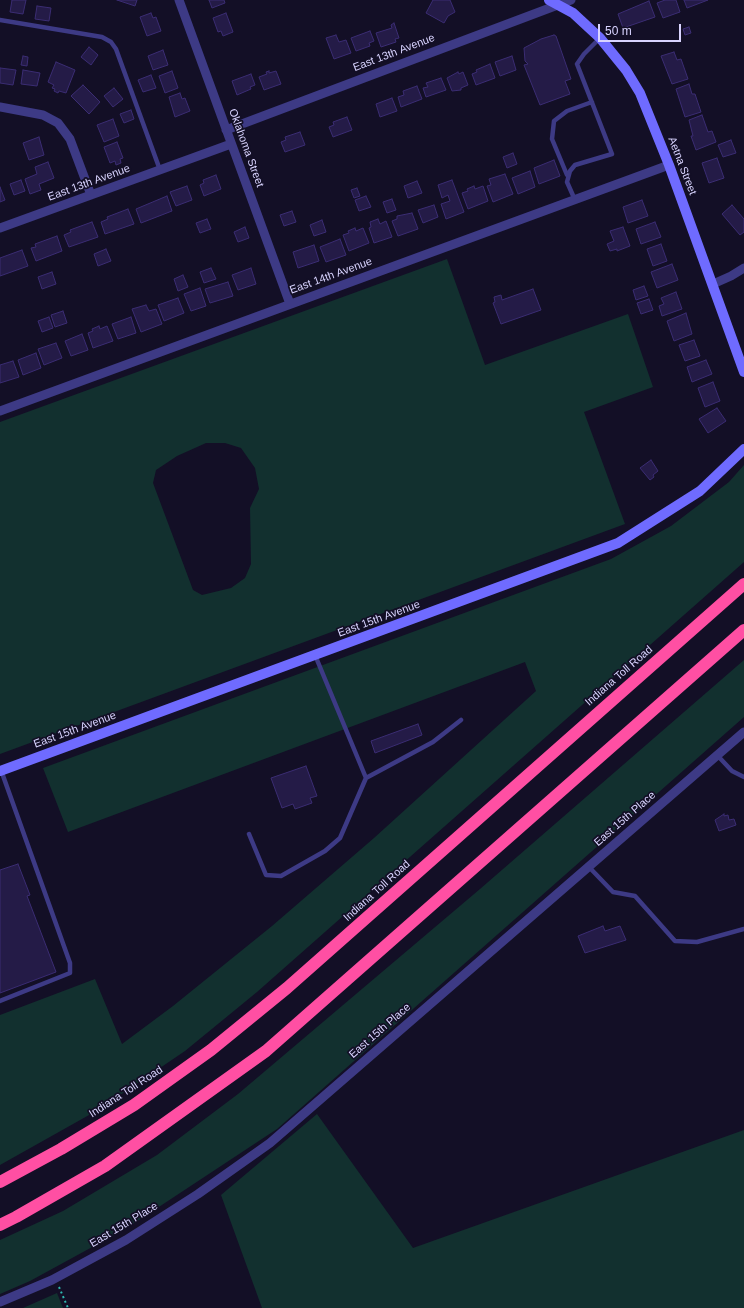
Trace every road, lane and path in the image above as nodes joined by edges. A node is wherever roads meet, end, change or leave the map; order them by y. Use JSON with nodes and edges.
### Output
{"nodes":[{"id":1,"x":179,"y":0,"type":"edge"},
{"id":2,"x":570,"y":0,"type":"edge"},
{"id":3,"x":554,"y":2,"type":"edge"},
{"id":4,"x":0,"y":20,"type":"edge"},
{"id":5,"x":600,"y":38,"type":"junction"},
{"id":6,"x":592,"y":102,"type":"junction"},
{"id":7,"x":0,"y":107,"type":"edge"},
{"id":8,"x":226,"y":130,"type":"junction"},
{"id":9,"x":231,"y":144,"type":"junction"},
{"id":10,"x":669,"y":165,"type":"junction"},
{"id":11,"x":160,"y":170,"type":"junction"},
{"id":12,"x":567,"y":175,"type":"junction"},
{"id":13,"x":91,"y":195,"type":"junction"},
{"id":14,"x":575,"y":200,"type":"junction"},
{"id":15,"x":0,"y":228,"type":"edge"},
{"id":16,"x":744,"y":268,"type":"edge"},
{"id":17,"x":713,"y":284,"type":"junction"},
{"id":18,"x":290,"y":304,"type":"junction"},
{"id":19,"x":744,"y":372,"type":"edge"},
{"id":20,"x":0,"y":410,"type":"edge"},
{"id":21,"x":744,"y":449,"type":"edge"},
{"id":22,"x":744,"y":584,"type":"edge"},
{"id":23,"x":744,"y":630,"type":"edge"},
{"id":24,"x":314,"y":655,"type":"junction"},
{"id":25,"x":461,"y":720,"type":"dead end"},
{"id":26,"x":744,"y":732,"type":"edge"},
{"id":27,"x":717,"y":755,"type":"junction"},
{"id":28,"x":1,"y":770,"type":"edge"},
{"id":29,"x":744,"y":777,"type":"edge"},
{"id":30,"x":366,"y":778,"type":"junction"},
{"id":31,"x":249,"y":834,"type":"dead end"},
{"id":32,"x":588,"y":866,"type":"junction"},
{"id":33,"x":744,"y":930,"type":"edge"},
{"id":34,"x":0,"y":1001,"type":"edge"},
{"id":35,"x":0,"y":1182,"type":"edge"},
{"id":36,"x":0,"y":1225,"type":"edge"},
{"id":37,"x":55,"y":1278,"type":"junction"},
{"id":38,"x":0,"y":1302,"type":"edge"},
{"id":39,"x":68,"y":1308,"type":"edge"}],
"edges":[{"from":1,"to":8,"type":"street","name":"Oklahoma Street"},
{"from":2,"to":3,"type":"street","name":"East 13th Avenue"},
{"from":3,"to":5,"type":"street","name":"Aetna Street"},
{"from":3,"to":8,"type":"street","name":"East 13th Avenue"},
{"from":4,"to":11,"type":"lane"},
{"from":5,"to":6,"type":"lane"},
{"from":5,"to":10,"type":"street","name":"Aetna Street"},
{"from":6,"to":12,"type":"lane"},
{"from":6,"to":12,"type":"lane"},
{"from":7,"to":13,"type":"street"},
{"from":8,"to":9,"type":"street","name":"Oklahoma Street"},
{"from":9,"to":11,"type":"street","name":"East 13th Avenue"},
{"from":9,"to":18,"type":"street","name":"Oklahoma Street"},
{"from":10,"to":14,"type":"street","name":"East 14th Avenue"},
{"from":10,"to":17,"type":"street","name":"Aetna Street"},
{"from":11,"to":13,"type":"street","name":"East 13th Avenue"},
{"from":12,"to":14,"type":"lane"},
{"from":13,"to":15,"type":"street","name":"East 13th Avenue"},
{"from":14,"to":18,"type":"street","name":"East 14th Avenue"},
{"from":16,"to":17,"type":"street"},
{"from":17,"to":19,"type":"street","name":"Aetna Street"},
{"from":18,"to":20,"type":"street","name":"East 14th Avenue"},
{"from":21,"to":24,"type":"street","name":"East 15th Avenue"},
{"from":22,"to":35,"type":"highway","name":"Indiana Toll Road"},
{"from":23,"to":36,"type":"highway"},
{"from":24,"to":28,"type":"street","name":"East 15th Avenue"},
{"from":24,"to":30,"type":"lane"},
{"from":25,"to":30,"type":"lane"},
{"from":26,"to":27,"type":"street","name":"East 15th Place"},
{"from":27,"to":29,"type":"lane"},
{"from":27,"to":32,"type":"street","name":"East 15th Place"},
{"from":28,"to":34,"type":"lane"},
{"from":30,"to":31,"type":"lane"},
{"from":32,"to":33,"type":"lane"},
{"from":32,"to":37,"type":"street","name":"East 15th Place"},
{"from":37,"to":38,"type":"street","name":"East 15th Place"},
{"from":37,"to":39,"type":"path"}]}
